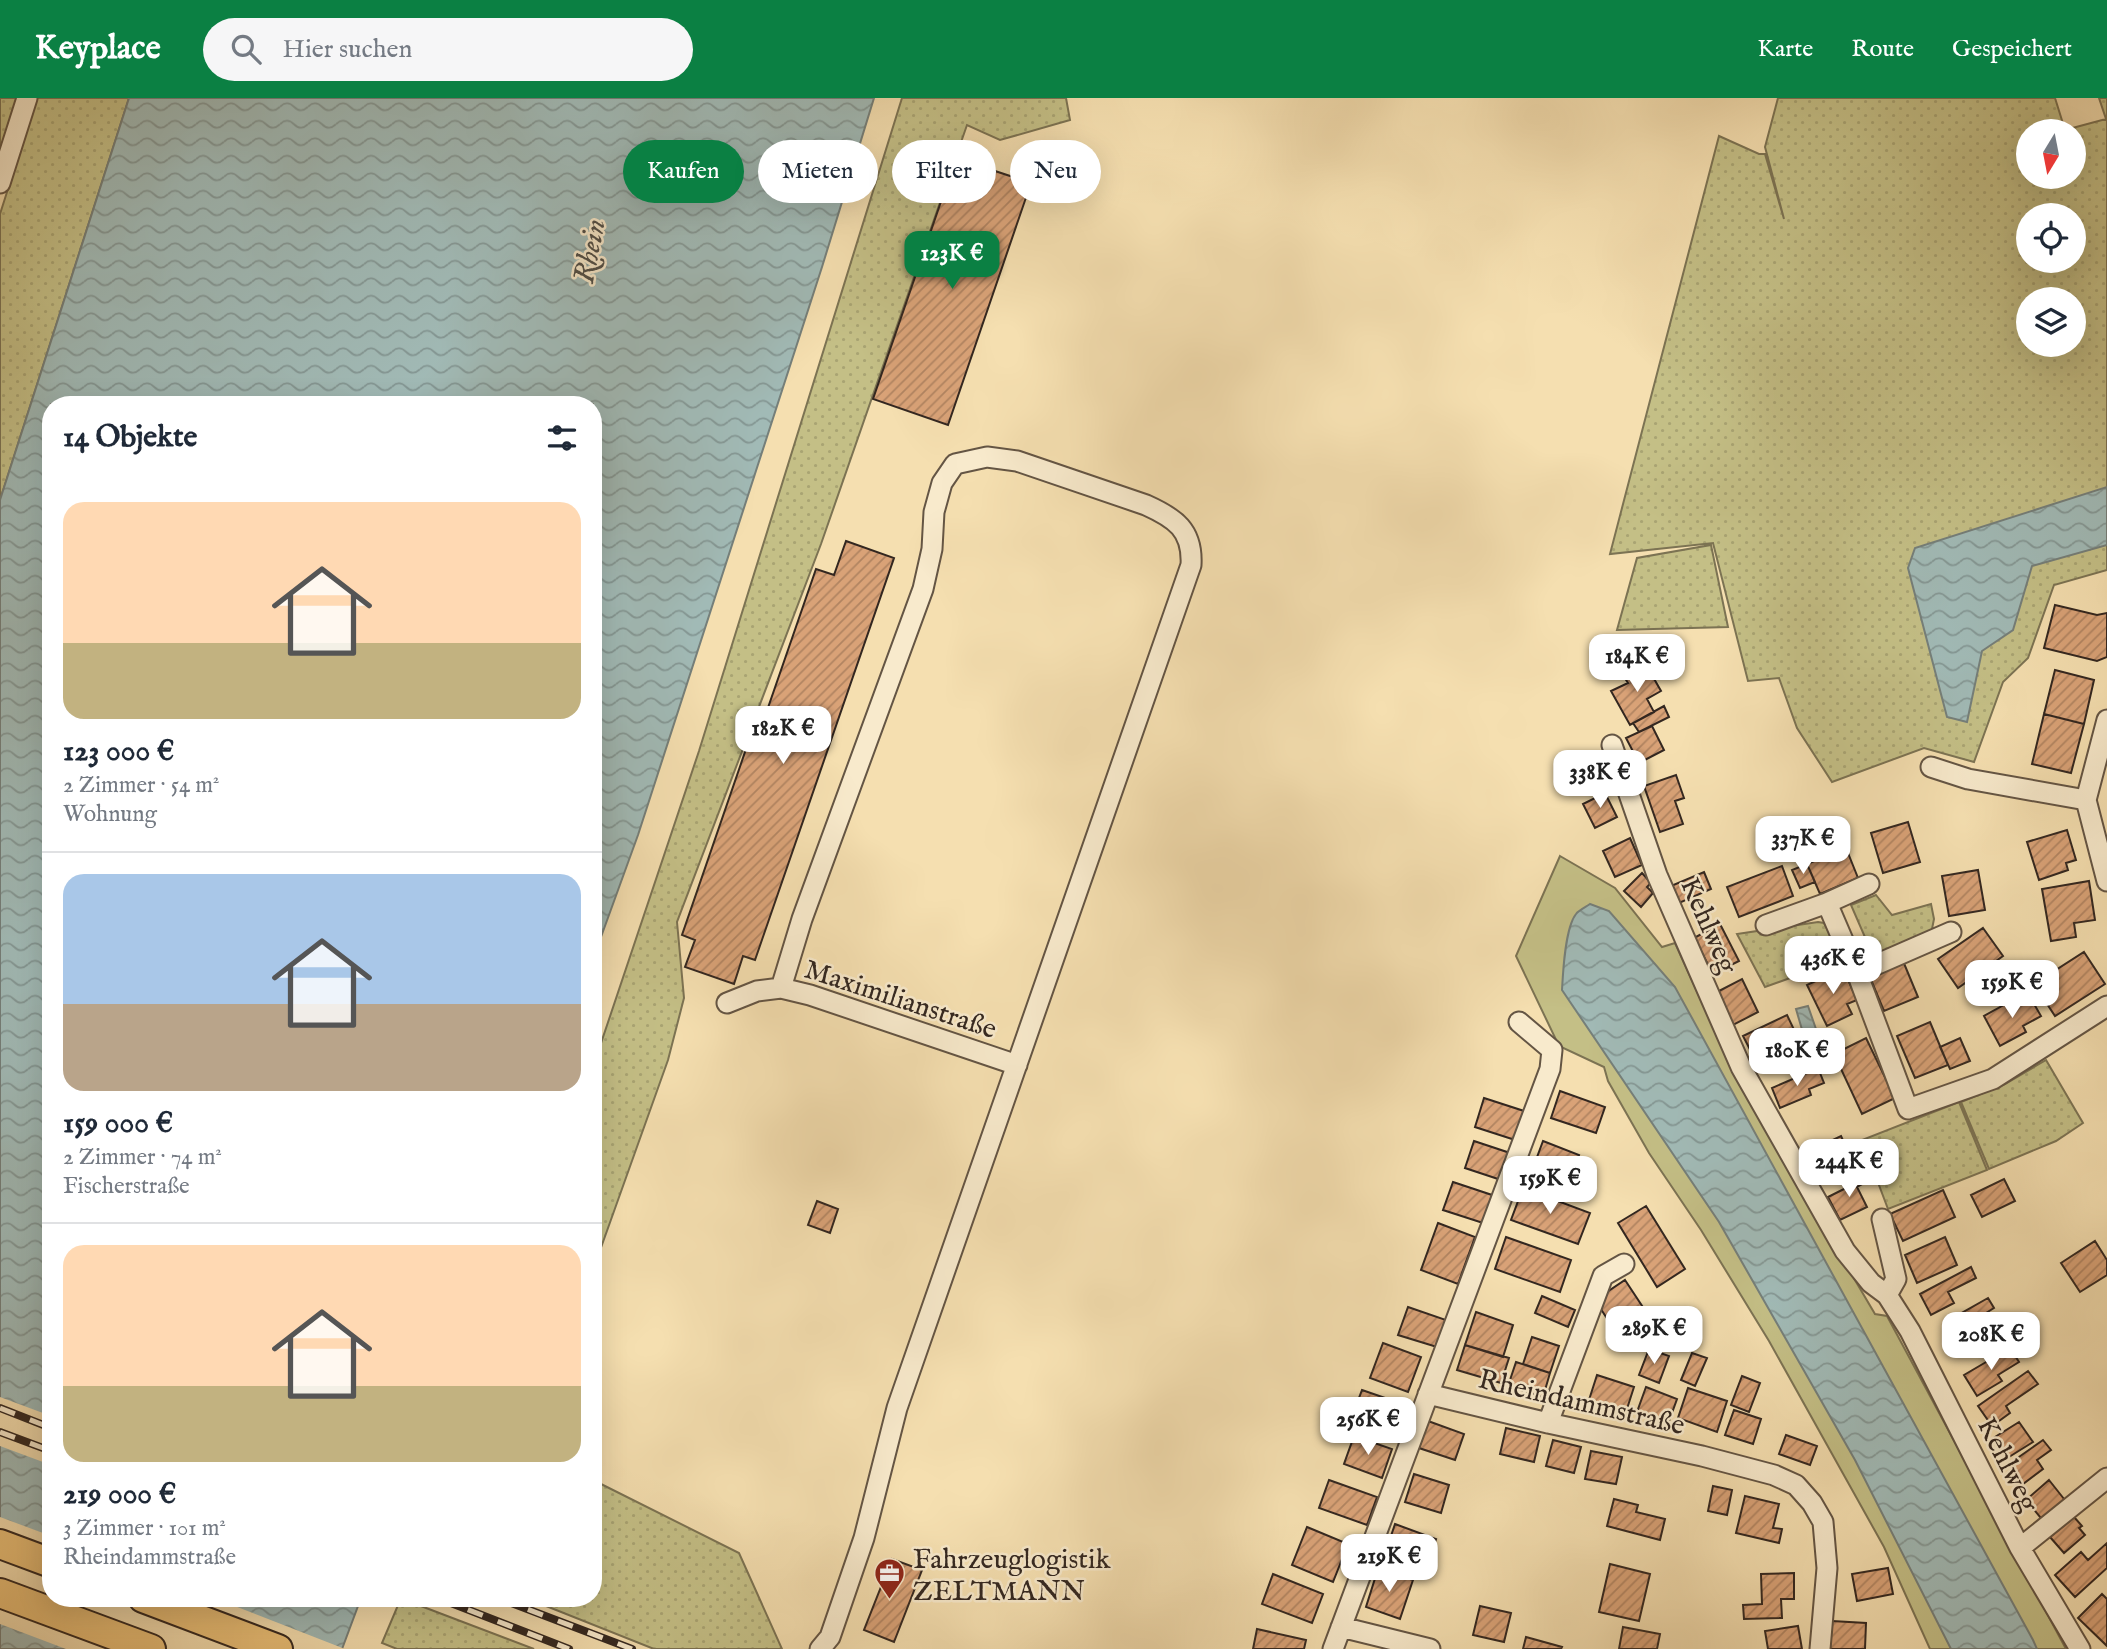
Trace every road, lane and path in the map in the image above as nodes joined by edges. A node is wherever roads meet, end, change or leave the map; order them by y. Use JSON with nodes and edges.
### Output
{"nodes":[{"id":1,"x":27,"y":98,"type":"edge"},
{"id":2,"x":0,"y":183,"type":"edge"},
{"id":3,"x":2107,"y":720,"type":"edge"},
{"id":4,"x":1612,"y":745,"type":"dead end"},
{"id":5,"x":1931,"y":767,"type":"dead end"},
{"id":6,"x":2086,"y":800,"type":"junction"},
{"id":7,"x":2107,"y":881,"type":"edge"},
{"id":8,"x":1869,"y":884,"type":"dead end"},
{"id":9,"x":1827,"y":903,"type":"junction"},
{"id":10,"x":1766,"y":925,"type":"dead end"},
{"id":11,"x":1951,"y":932,"type":"dead end"},
{"id":12,"x":1857,"y":973,"type":"junction"},
{"id":13,"x":781,"y":988,"type":"junction"},
{"id":14,"x":727,"y":1003,"type":"dead end"},
{"id":15,"x":2107,"y":1006,"type":"edge"},
{"id":16,"x":1519,"y":1022,"type":"dead end"},
{"id":17,"x":1017,"y":1065,"type":"junction"},
{"id":18,"x":1882,"y":1219,"type":"dead end"},
{"id":19,"x":1625,"y":1264,"type":"dead end"},
{"id":20,"x":1886,"y":1295,"type":"junction"},
{"id":21,"x":1428,"y":1394,"type":"junction"},
{"id":22,"x":1548,"y":1423,"type":"junction"},
{"id":23,"x":2107,"y":1478,"type":"edge"},
{"id":24,"x":0,"y":1544,"type":"edge"},
{"id":25,"x":2020,"y":1548,"type":"junction"},
{"id":26,"x":42,"y":1560,"type":"edge"},
{"id":27,"x":0,"y":1593,"type":"edge"},
{"id":28,"x":167,"y":1607,"type":"edge"},
{"id":29,"x":1341,"y":1627,"type":"junction"},
{"id":30,"x":151,"y":1649,"type":"edge"},
{"id":31,"x":278,"y":1649,"type":"edge"},
{"id":32,"x":820,"y":1649,"type":"edge"},
{"id":33,"x":1333,"y":1649,"type":"edge"},
{"id":34,"x":1430,"y":1649,"type":"edge"},
{"id":35,"x":1820,"y":1649,"type":"edge"},
{"id":36,"x":2080,"y":1649,"type":"edge"}],
"edges":[{"from":1,"to":2,"type":"street"},
{"from":3,"to":6,"type":"street"},
{"from":4,"to":20,"type":"street","name":"Kehlweg"},
{"from":5,"to":6,"type":"street"},
{"from":6,"to":7,"type":"street"},
{"from":8,"to":9,"type":"street"},
{"from":9,"to":10,"type":"street"},
{"from":9,"to":12,"type":"street"},
{"from":11,"to":12,"type":"street"},
{"from":12,"to":15,"type":"street"},
{"from":13,"to":14,"type":"street","name":"Maximilianstraße"},
{"from":13,"to":17,"type":"street","name":"Maximilianstraße"},
{"from":13,"to":17,"type":"street"},
{"from":16,"to":21,"type":"street"},
{"from":17,"to":32,"type":"street"},
{"from":18,"to":20,"type":"street"},
{"from":19,"to":22,"type":"street"},
{"from":20,"to":25,"type":"street","name":"Kehlweg"},
{"from":21,"to":22,"type":"street","name":"Rheindammstraße"},
{"from":21,"to":29,"type":"street"},
{"from":22,"to":35,"type":"street","name":"Rheindammstraße"},
{"from":23,"to":25,"type":"street","name":"Kehlweg"},
{"from":24,"to":26,"type":"highway"},
{"from":25,"to":36,"type":"street","name":"Kehlweg"},
{"from":27,"to":30,"type":"highway"},
{"from":28,"to":31,"type":"highway"},
{"from":29,"to":33,"type":"street"},
{"from":29,"to":34,"type":"street"}]}
